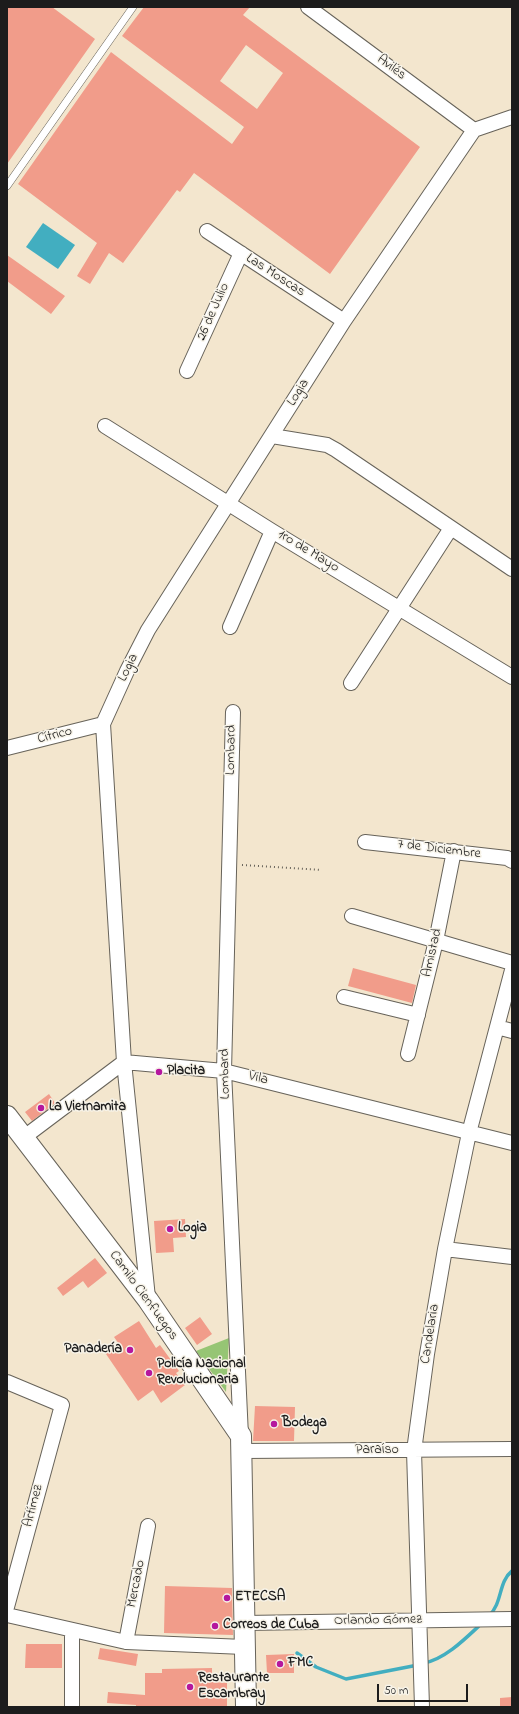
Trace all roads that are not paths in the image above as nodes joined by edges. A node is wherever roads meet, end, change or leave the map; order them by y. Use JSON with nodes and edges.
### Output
{"nodes":[{"id":1,"x":133,"y":7,"type":"edge"},
{"id":2,"x":308,"y":7,"type":"edge"},
{"id":3,"x":512,"y":117,"type":"edge"},
{"id":4,"x":474,"y":130,"type":"junction"},
{"id":5,"x":7,"y":186,"type":"edge"},
{"id":6,"x":207,"y":231,"type":"dead end"},
{"id":7,"x":241,"y":254,"type":"junction"},
{"id":8,"x":344,"y":321,"type":"junction"},
{"id":9,"x":188,"y":371,"type":"dead end"},
{"id":10,"x":105,"y":426,"type":"dead end"},
{"id":11,"x":272,"y":436,"type":"junction"},
{"id":12,"x":229,"y":504,"type":"junction"},
{"id":13,"x":450,"y":528,"type":"junction"},
{"id":14,"x":272,"y":531,"type":"junction"},
{"id":15,"x":512,"y":568,"type":"edge"},
{"id":16,"x":400,"y":608,"type":"junction"},
{"id":17,"x":230,"y":627,"type":"dead end"},
{"id":18,"x":512,"y":677,"type":"edge"},
{"id":19,"x":351,"y":684,"type":"dead end"},
{"id":20,"x":233,"y":712,"type":"dead end"},
{"id":21,"x":103,"y":724,"type":"junction"},
{"id":22,"x":7,"y":748,"type":"edge"},
{"id":23,"x":365,"y":842,"type":"dead end"},
{"id":24,"x":454,"y":851,"type":"junction"},
{"id":25,"x":512,"y":861,"type":"edge"},
{"id":26,"x":352,"y":916,"type":"dead end"},
{"id":27,"x":436,"y":941,"type":"junction"},
{"id":28,"x":512,"y":963,"type":"edge"},
{"id":29,"x":512,"y":970,"type":"edge"},
{"id":30,"x":344,"y":996,"type":"dead end"},
{"id":31,"x":418,"y":1015,"type":"junction"},
{"id":32,"x":497,"y":1027,"type":"junction"},
{"id":33,"x":512,"y":1031,"type":"edge"},
{"id":34,"x":408,"y":1054,"type":"dead end"},
{"id":35,"x":124,"y":1062,"type":"junction"},
{"id":36,"x":224,"y":1071,"type":"junction"},
{"id":37,"x":7,"y":1116,"type":"edge"},
{"id":38,"x":470,"y":1133,"type":"junction"},
{"id":39,"x":24,"y":1138,"type":"junction"},
{"id":40,"x":512,"y":1143,"type":"edge"},
{"id":41,"x":445,"y":1249,"type":"junction"},
{"id":42,"x":512,"y":1257,"type":"edge"},
{"id":43,"x":148,"y":1300,"type":"junction"},
{"id":44,"x":7,"y":1382,"type":"edge"},
{"id":45,"x":242,"y":1444,"type":"junction"},
{"id":46,"x":512,"y":1449,"type":"edge"},
{"id":47,"x":414,"y":1451,"type":"junction"},
{"id":48,"x":148,"y":1526,"type":"dead end"},
{"id":49,"x":7,"y":1607,"type":"edge"},
{"id":50,"x":7,"y":1615,"type":"edge"},
{"id":51,"x":512,"y":1619,"type":"edge"},
{"id":52,"x":418,"y":1620,"type":"junction"},
{"id":53,"x":244,"y":1623,"type":"junction"},
{"id":54,"x":72,"y":1631,"type":"junction"},
{"id":55,"x":126,"y":1642,"type":"junction"},
{"id":56,"x":244,"y":1647,"type":"junction"},
{"id":57,"x":72,"y":1707,"type":"edge"},
{"id":58,"x":246,"y":1707,"type":"edge"},
{"id":59,"x":422,"y":1707,"type":"edge"}],
"edges":[{"from":1,"to":5,"type":"lane"},
{"from":2,"to":4,"type":"street","name":"Avilés"},
{"from":3,"to":4,"type":"street"},
{"from":4,"to":8,"type":"street","name":"Logia"},
{"from":6,"to":7,"type":"street","name":"Las Moscas"},
{"from":7,"to":8,"type":"street","name":"Las Moscas"},
{"from":7,"to":9,"type":"street","name":"26 de Julio"},
{"from":8,"to":11,"type":"street","name":"Logia"},
{"from":10,"to":12,"type":"street","name":"1ro de Mayo"},
{"from":11,"to":12,"type":"street","name":"Logia"},
{"from":11,"to":13,"type":"street"},
{"from":12,"to":14,"type":"street","name":"1ro de Mayo"},
{"from":12,"to":21,"type":"street","name":"Logia"},
{"from":13,"to":15,"type":"street"},
{"from":13,"to":16,"type":"street"},
{"from":14,"to":16,"type":"street","name":"1ro de Mayo"},
{"from":14,"to":17,"type":"street"},
{"from":16,"to":18,"type":"street","name":"1ro de Mayo"},
{"from":16,"to":19,"type":"street"},
{"from":20,"to":36,"type":"street","name":"Lombard"},
{"from":21,"to":22,"type":"street","name":"Cítrico"},
{"from":21,"to":35,"type":"street","name":"Logia"},
{"from":23,"to":24,"type":"street","name":"7 de Diciembre"},
{"from":24,"to":25,"type":"street","name":"7 de Diciembre"},
{"from":24,"to":27,"type":"street","name":"Amistad"},
{"from":26,"to":27,"type":"street"},
{"from":27,"to":28,"type":"street"},
{"from":27,"to":31,"type":"street","name":"Amistad"},
{"from":29,"to":32,"type":"street","name":"Candelaria"},
{"from":30,"to":31,"type":"street"},
{"from":31,"to":34,"type":"street","name":"Amistad"},
{"from":32,"to":33,"type":"street"},
{"from":32,"to":38,"type":"street","name":"Candelaria"},
{"from":35,"to":36,"type":"street","name":"Vila"},
{"from":35,"to":39,"type":"street"},
{"from":35,"to":43,"type":"street","name":"Logia"},
{"from":36,"to":38,"type":"street","name":"Vila"},
{"from":36,"to":45,"type":"street","name":"Lombard"},
{"from":37,"to":39,"type":"main road","name":"Camilo Cienfuegos"},
{"from":38,"to":40,"type":"street","name":"Vila"},
{"from":38,"to":41,"type":"street","name":"Candelaria"},
{"from":39,"to":43,"type":"main road","name":"Camilo Cienfuegos"},
{"from":41,"to":42,"type":"street"},
{"from":41,"to":47,"type":"street","name":"Candelaria"},
{"from":43,"to":45,"type":"main road","name":"Camilo Cienfuegos"},
{"from":44,"to":49,"type":"street","name":"Artímez"},
{"from":45,"to":47,"type":"street","name":"Paraíso"},
{"from":45,"to":53,"type":"main road"},
{"from":46,"to":47,"type":"street","name":"Paraíso"},
{"from":47,"to":52,"type":"street","name":"Candelaria"},
{"from":48,"to":55,"type":"street","name":"Mercado"},
{"from":50,"to":54,"type":"street"},
{"from":51,"to":52,"type":"street","name":"Orlando Gómez"},
{"from":52,"to":53,"type":"street","name":"Orlando Gómez"},
{"from":52,"to":59,"type":"street","name":"Candelaria"},
{"from":53,"to":56,"type":"main road"},
{"from":54,"to":55,"type":"street"},
{"from":54,"to":57,"type":"street"},
{"from":55,"to":56,"type":"street"},
{"from":56,"to":58,"type":"main road"}]}
